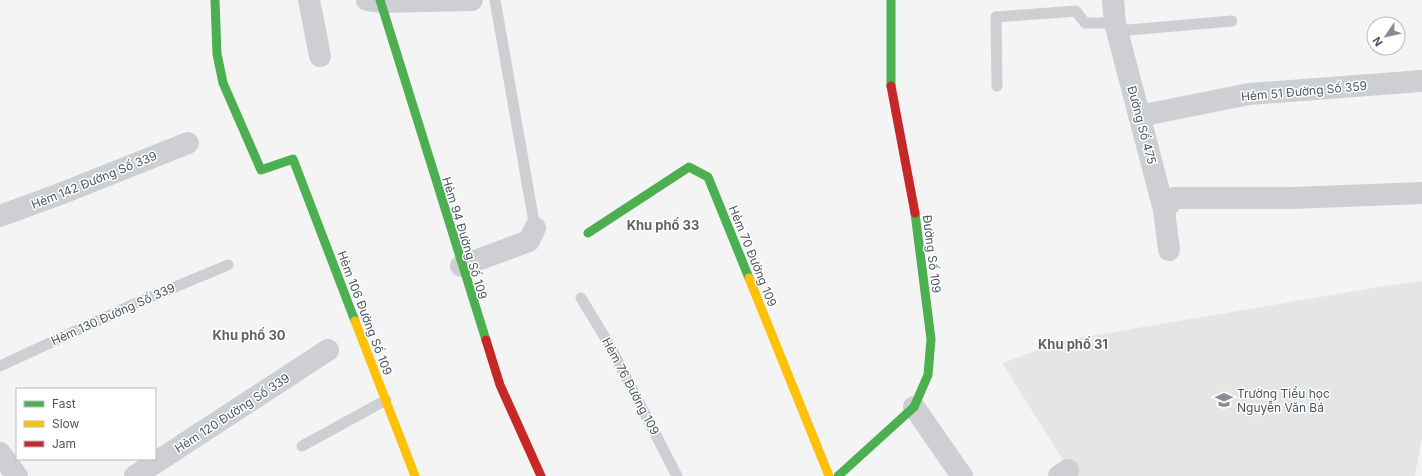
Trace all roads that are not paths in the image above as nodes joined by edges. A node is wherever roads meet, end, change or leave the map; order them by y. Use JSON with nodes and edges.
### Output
{"nodes":[{"id":1,"x":216,"y":0,"type":"edge"},
{"id":2,"x":309,"y":0,"type":"edge"},
{"id":3,"x":472,"y":0,"type":"edge"},
{"id":4,"x":495,"y":0,"type":"edge"},
{"id":5,"x":892,"y":0,"type":"edge"},
{"id":6,"x":1113,"y":0,"type":"edge"},
{"id":7,"x":375,"y":1,"type":"edge"},
{"id":8,"x":1232,"y":21,"type":"dead end"},
{"id":9,"x":1116,"y":27,"type":"junction"},
{"id":10,"x":320,"y":56,"type":"dead end"},
{"id":11,"x":1422,"y":81,"type":"edge"},
{"id":12,"x":997,"y":86,"type":"dead end"},
{"id":13,"x":1139,"y":116,"type":"junction"},
{"id":14,"x":188,"y":142,"type":"dead end"},
{"id":15,"x":1422,"y":193,"type":"edge"},
{"id":16,"x":1164,"y":210,"type":"junction"},
{"id":17,"x":0,"y":216,"type":"edge"},
{"id":18,"x":535,"y":228,"type":"joint"},
{"id":19,"x":588,"y":233,"type":"dead end"},
{"id":20,"x":1169,"y":250,"type":"dead end"},
{"id":21,"x":228,"y":264,"type":"dead end"},
{"id":22,"x":461,"y":266,"type":"junction"},
{"id":23,"x":581,"y":298,"type":"dead end"},
{"id":24,"x":328,"y":350,"type":"dead end"},
{"id":25,"x":0,"y":366,"type":"edge"},
{"id":26,"x":386,"y":400,"type":"junction"},
{"id":27,"x":914,"y":407,"type":"junction"},
{"id":28,"x":302,"y":446,"type":"dead end"},
{"id":29,"x":0,"y":453,"type":"edge"},
{"id":30,"x":17,"y":476,"type":"edge"},
{"id":31,"x":135,"y":476,"type":"edge"},
{"id":32,"x":416,"y":476,"type":"edge"},
{"id":33,"x":540,"y":476,"type":"edge"},
{"id":34,"x":677,"y":476,"type":"edge"},
{"id":35,"x":829,"y":476,"type":"edge"},
{"id":36,"x":838,"y":476,"type":"edge"},
{"id":37,"x":962,"y":476,"type":"edge"}],
"edges":[{"from":1,"to":26,"type":"street","name":"Hẻm 106 Đường Số 109"},
{"from":2,"to":10,"type":"street"},
{"from":3,"to":7,"type":"street"},
{"from":4,"to":18,"type":"lane"},
{"from":5,"to":27,"type":"street","name":"Đường Số 109"},
{"from":6,"to":9,"type":"street","name":"Đường Số 475"},
{"from":7,"to":22,"type":"street","name":"Hẻm 94 Đường Số 109"},
{"from":8,"to":9,"type":"lane"},
{"from":9,"to":12,"type":"lane"},
{"from":9,"to":13,"type":"street","name":"Đường Số 475"},
{"from":11,"to":13,"type":"street","name":"Hẻm 51 Đường Số 359"},
{"from":13,"to":16,"type":"street","name":"Đường Số 475"},
{"from":14,"to":17,"type":"street","name":"Hẻm 142 Đường Số 339"},
{"from":15,"to":16,"type":"street"},
{"from":16,"to":20,"type":"street","name":"Đường Số 475"},
{"from":18,"to":22,"type":"street"},
{"from":19,"to":35,"type":"street","name":"Hẻm 70 Đường 109"},
{"from":21,"to":25,"type":"lane","name":"Hẻm 130 Đường Số 339"},
{"from":22,"to":33,"type":"street","name":"Hẻm 94 Đường Số 109"},
{"from":23,"to":34,"type":"lane","name":"Hẻm 76 Đường 109"},
{"from":24,"to":31,"type":"street","name":"Hẻm 120 Đường Số 339"},
{"from":26,"to":28,"type":"lane"},
{"from":26,"to":32,"type":"street","name":"Hẻm 106 Đường Số 109"},
{"from":27,"to":36,"type":"street","name":"Đường Số 109"},
{"from":27,"to":37,"type":"street"},
{"from":29,"to":30,"type":"street"}]}
